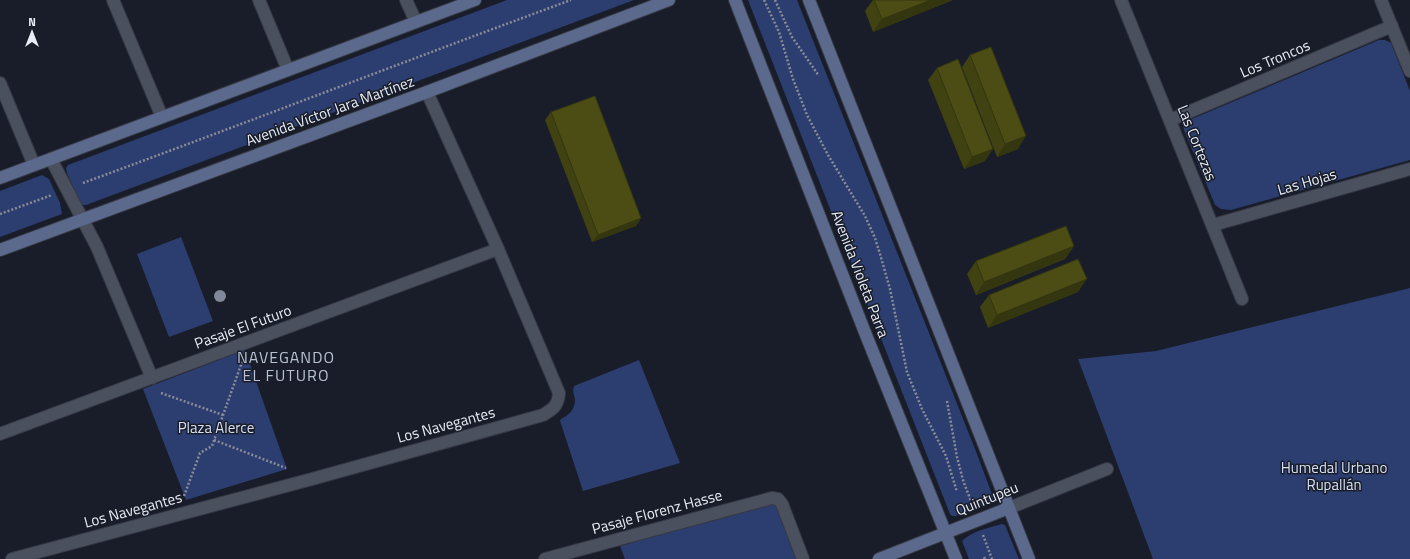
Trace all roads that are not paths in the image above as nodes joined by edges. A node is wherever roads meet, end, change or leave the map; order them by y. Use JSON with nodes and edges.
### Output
{"nodes":[{"id":1,"x":113,"y":0,"type":"edge"},
{"id":2,"x":258,"y":0,"type":"edge"},
{"id":3,"x":406,"y":0,"type":"edge"},
{"id":4,"x":475,"y":0,"type":"edge"},
{"id":5,"x":669,"y":0,"type":"edge"},
{"id":6,"x":735,"y":0,"type":"edge"},
{"id":7,"x":809,"y":0,"type":"edge"},
{"id":8,"x":1121,"y":0,"type":"edge"},
{"id":9,"x":1381,"y":0,"type":"edge"},
{"id":10,"x":416,"y":22,"type":"junction"},
{"id":11,"x":1392,"y":26,"type":"junction"},
{"id":12,"x":288,"y":70,"type":"junction"},
{"id":13,"x":1410,"y":71,"type":"edge"},
{"id":14,"x":0,"y":83,"type":"edge"},
{"id":15,"x":427,"y":92,"type":"junction"},
{"id":16,"x":162,"y":117,"type":"junction"},
{"id":17,"x":1170,"y":120,"type":"junction"},
{"id":18,"x":51,"y":159,"type":"junction"},
{"id":19,"x":34,"y":165,"type":"junction"},
{"id":20,"x":1410,"y":169,"type":"edge"},
{"id":21,"x":0,"y":178,"type":"edge"},
{"id":22,"x":82,"y":219,"type":"junction"},
{"id":23,"x":1213,"y":225,"type":"junction"},
{"id":24,"x":498,"y":249,"type":"junction"},
{"id":25,"x":0,"y":250,"type":"edge"},
{"id":26,"x":1242,"y":299,"type":"dead end"},
{"id":27,"x":152,"y":378,"type":"junction"},
{"id":28,"x":0,"y":434,"type":"edge"},
{"id":29,"x":1106,"y":469,"type":"dead end"},
{"id":30,"x":1009,"y":508,"type":"junction"},
{"id":31,"x":946,"y":533,"type":"junction"},
{"id":32,"x":553,"y":558,"type":"edge"},
{"id":33,"x":12,"y":559,"type":"edge"},
{"id":34,"x":803,"y":559,"type":"edge"},
{"id":35,"x":879,"y":559,"type":"edge"},
{"id":36,"x":956,"y":559,"type":"edge"},
{"id":37,"x":1029,"y":559,"type":"edge"}],
"edges":[{"from":1,"to":16,"type":"street"},
{"from":2,"to":12,"type":"street"},
{"from":3,"to":10,"type":"street"},
{"from":4,"to":10,"type":"main road"},
{"from":5,"to":15,"type":"main road","name":"Avenida Víctor Jara Martínez"},
{"from":6,"to":31,"type":"main road","name":"Avenida Violeta Parra"},
{"from":7,"to":30,"type":"main road"},
{"from":8,"to":17,"type":"street","name":"Las Cortezas"},
{"from":9,"to":11,"type":"street"},
{"from":10,"to":12,"type":"main road"},
{"from":11,"to":13,"type":"street"},
{"from":11,"to":17,"type":"street","name":"Los Troncos"},
{"from":12,"to":16,"type":"main road"},
{"from":14,"to":19,"type":"street"},
{"from":15,"to":22,"type":"main road","name":"Avenida Víctor Jara Martínez"},
{"from":15,"to":24,"type":"street","name":"Los Navegantes"},
{"from":16,"to":18,"type":"main road"},
{"from":17,"to":23,"type":"street","name":"Las Cortezas"},
{"from":18,"to":19,"type":"main road"},
{"from":18,"to":22,"type":"street"},
{"from":19,"to":21,"type":"main road"},
{"from":20,"to":23,"type":"street","name":"Las Hojas"},
{"from":22,"to":25,"type":"main road","name":"Avenida Víctor Jara Martínez"},
{"from":22,"to":27,"type":"street"},
{"from":23,"to":26,"type":"street","name":"Las Cortezas"},
{"from":24,"to":27,"type":"street","name":"Pasaje El Futuro"},
{"from":24,"to":33,"type":"street","name":"Los Navegantes"},
{"from":27,"to":28,"type":"street","name":"Pasaje El Futuro"},
{"from":29,"to":30,"type":"street","name":"Quintupeu"},
{"from":30,"to":31,"type":"main road","name":"Quintupeu"},
{"from":30,"to":37,"type":"main road"},
{"from":31,"to":35,"type":"main road","name":"Quintupeu"},
{"from":31,"to":36,"type":"main road","name":"Avenida Violeta Parra"},
{"from":32,"to":34,"type":"street","name":"Pasaje Florenz Hasse"}]}
